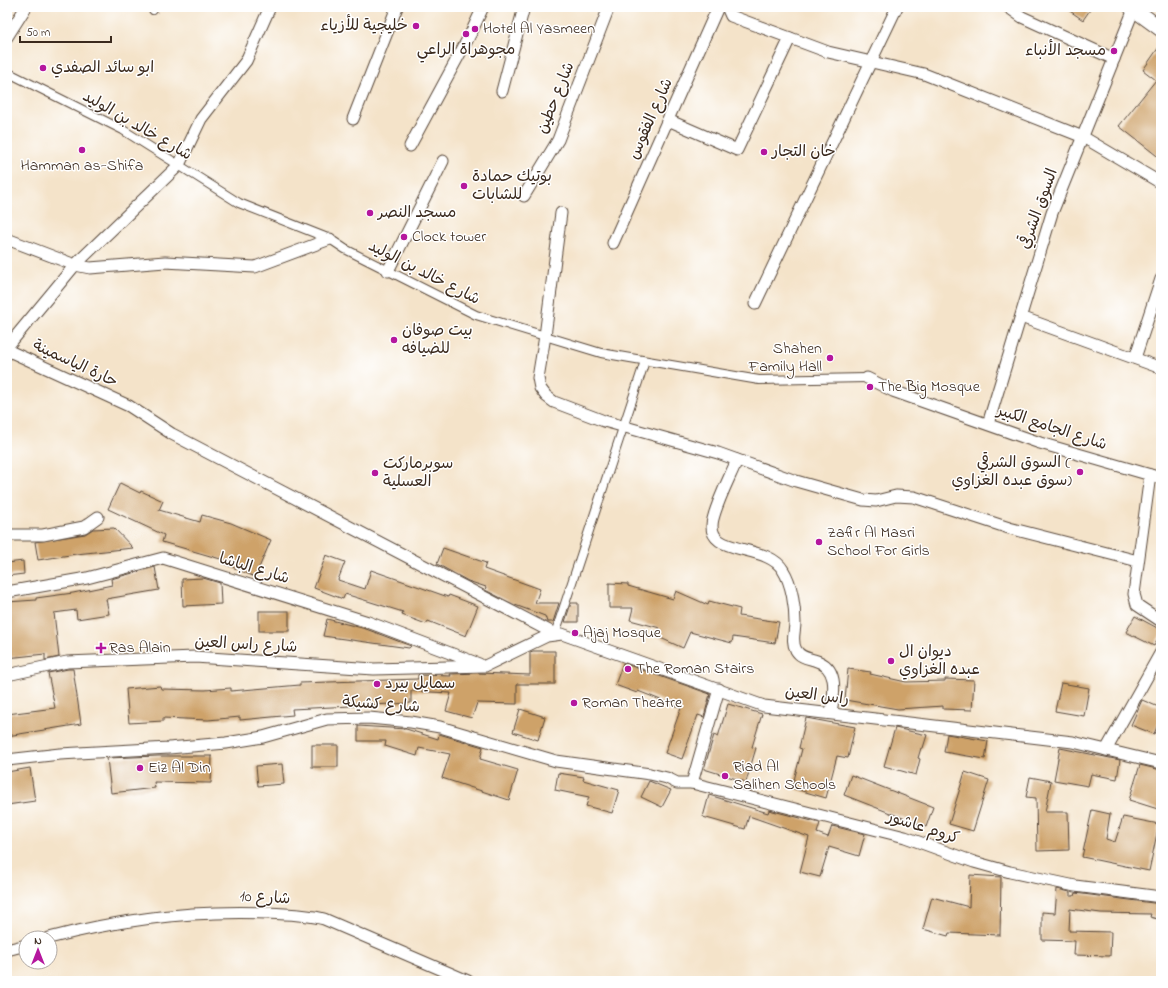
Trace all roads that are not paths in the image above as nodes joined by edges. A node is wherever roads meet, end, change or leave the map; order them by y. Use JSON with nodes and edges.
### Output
{"nodes":[{"id":1,"x":26,"y":7,"type":"edge"},
{"id":2,"x":270,"y":7,"type":"edge"},
{"id":3,"x":397,"y":7,"type":"edge"},
{"id":4,"x":483,"y":7,"type":"edge"},
{"id":5,"x":524,"y":7,"type":"edge"},
{"id":6,"x":609,"y":7,"type":"edge"},
{"id":7,"x":718,"y":7,"type":"edge"},
{"id":8,"x":727,"y":7,"type":"edge"},
{"id":9,"x":897,"y":7,"type":"edge"},
{"id":10,"x":1008,"y":7,"type":"edge"},
{"id":11,"x":1132,"y":8,"type":"edge"},
{"id":12,"x":1161,"y":29,"type":"edge"},
{"id":13,"x":7,"y":37,"type":"edge"},
{"id":14,"x":790,"y":38,"type":"junction"},
{"id":15,"x":1114,"y":59,"type":"junction"},
{"id":16,"x":870,"y":63,"type":"junction"},
{"id":17,"x":7,"y":72,"type":"edge"},
{"id":18,"x":502,"y":91,"type":"dead end"},
{"id":19,"x":353,"y":119,"type":"dead end"},
{"id":20,"x":668,"y":120,"type":"junction"},
{"id":21,"x":1083,"y":137,"type":"junction"},
{"id":22,"x":410,"y":146,"type":"dead end"},
{"id":23,"x":443,"y":161,"type":"dead end"},
{"id":24,"x":179,"y":165,"type":"junction"},
{"id":25,"x":1161,"y":183,"type":"edge"},
{"id":26,"x":524,"y":196,"type":"dead end"},
{"id":27,"x":561,"y":213,"type":"dead end"},
{"id":28,"x":7,"y":239,"type":"edge"},
{"id":29,"x":330,"y":239,"type":"junction"},
{"id":30,"x":613,"y":243,"type":"dead end"},
{"id":31,"x":76,"y":265,"type":"junction"},
{"id":32,"x":388,"y":271,"type":"junction"},
{"id":33,"x":1161,"y":278,"type":"edge"},
{"id":34,"x":755,"y":304,"type":"dead end"},
{"id":35,"x":1021,"y":316,"type":"junction"},
{"id":36,"x":545,"y":336,"type":"junction"},
{"id":37,"x":7,"y":348,"type":"edge"},
{"id":38,"x":1135,"y":358,"type":"junction"},
{"id":39,"x":645,"y":361,"type":"junction"},
{"id":40,"x":1161,"y":368,"type":"edge"},
{"id":41,"x":867,"y":378,"type":"joint"},
{"id":42,"x":988,"y":424,"type":"junction"},
{"id":43,"x":623,"y":426,"type":"junction"},
{"id":44,"x":737,"y":460,"type":"junction"},
{"id":45,"x":1150,"y":475,"type":"junction"},
{"id":46,"x":1161,"y":478,"type":"edge"},
{"id":47,"x":98,"y":517,"type":"dead end"},
{"id":48,"x":7,"y":535,"type":"edge"},
{"id":49,"x":1138,"y":561,"type":"junction"},
{"id":50,"x":7,"y":592,"type":"edge"},
{"id":51,"x":1161,"y":621,"type":"edge"},
{"id":52,"x":555,"y":634,"type":"junction"},
{"id":53,"x":1161,"y":652,"type":"edge"},
{"id":54,"x":485,"y":666,"type":"junction"},
{"id":55,"x":7,"y":675,"type":"edge"},
{"id":56,"x":719,"y":689,"type":"junction"},
{"id":57,"x":831,"y":713,"type":"junction"},
{"id":58,"x":1106,"y":750,"type":"junction"},
{"id":59,"x":7,"y":760,"type":"edge"},
{"id":60,"x":1161,"y":763,"type":"edge"},
{"id":61,"x":677,"y":783,"type":"joint"},
{"id":62,"x":692,"y":783,"type":"junction"},
{"id":63,"x":1161,"y":897,"type":"edge"},
{"id":64,"x":58,"y":936,"type":"edge"},
{"id":65,"x":18,"y":947,"type":"edge"},
{"id":66,"x":7,"y":950,"type":"edge"},
{"id":67,"x":468,"y":981,"type":"edge"}],
"edges":[{"from":1,"to":13,"type":"street"},
{"from":2,"to":24,"type":"street"},
{"from":3,"to":19,"type":"street"},
{"from":4,"to":22,"type":"street"},
{"from":5,"to":18,"type":"street"},
{"from":6,"to":26,"type":"street","name":"شارع حطين"},
{"from":7,"to":20,"type":"street","name":"شارع الفقوس"},
{"from":8,"to":14,"type":"street"},
{"from":9,"to":16,"type":"street"},
{"from":10,"to":15,"type":"street"},
{"from":11,"to":12,"type":"main road"},
{"from":11,"to":15,"type":"street","name":"السوق الشرقي"},
{"from":14,"to":16,"type":"street"},
{"from":14,"to":20,"type":"street"},
{"from":15,"to":21,"type":"street","name":"السوق الشرقي"},
{"from":16,"to":21,"type":"street"},
{"from":16,"to":34,"type":"street"},
{"from":17,"to":24,"type":"street","name":"شارع خالد بن الوليد"},
{"from":20,"to":30,"type":"street","name":"شارع الفقوس"},
{"from":21,"to":25,"type":"street"},
{"from":21,"to":35,"type":"street","name":"السوق الشرقي"},
{"from":23,"to":32,"type":"street"},
{"from":24,"to":29,"type":"street","name":"شارع خالد بن الوليد"},
{"from":24,"to":31,"type":"street"},
{"from":27,"to":36,"type":"street"},
{"from":28,"to":31,"type":"street"},
{"from":29,"to":31,"type":"street"},
{"from":29,"to":32,"type":"street","name":"شارع خالد بن الوليد"},
{"from":31,"to":37,"type":"street"},
{"from":32,"to":36,"type":"street","name":"شارع خالد بن الوليد"},
{"from":33,"to":38,"type":"street"},
{"from":35,"to":38,"type":"street"},
{"from":35,"to":42,"type":"street","name":"السوق الشرقي"},
{"from":36,"to":39,"type":"street","name":"شارع خالد بن الوليد"},
{"from":36,"to":43,"type":"street"},
{"from":37,"to":52,"type":"street","name":"حارة الياسمينة"},
{"from":38,"to":40,"type":"street"},
{"from":39,"to":41,"type":"street","name":"شارع خالد بن الوليد"},
{"from":39,"to":43,"type":"street"},
{"from":41,"to":42,"type":"street","name":"شارع الجامع الكبير"},
{"from":42,"to":45,"type":"street","name":"شارع الجامع الكبير"},
{"from":43,"to":44,"type":"street"},
{"from":43,"to":52,"type":"street"},
{"from":44,"to":49,"type":"street"},
{"from":44,"to":57,"type":"street"},
{"from":45,"to":46,"type":"street","name":"شارع الجامع الكبير"},
{"from":45,"to":49,"type":"street"},
{"from":47,"to":48,"type":"street"},
{"from":49,"to":51,"type":"street"},
{"from":50,"to":54,"type":"street","name":"شارع الباشا"},
{"from":52,"to":54,"type":"street","name":"راس العين"},
{"from":52,"to":56,"type":"street","name":"راس العين"},
{"from":53,"to":58,"type":"street"},
{"from":54,"to":55,"type":"street","name":"شارع راس العين"},
{"from":56,"to":57,"type":"street","name":"راس العين"},
{"from":56,"to":62,"type":"street"},
{"from":57,"to":58,"type":"street","name":"راس العين"},
{"from":58,"to":60,"type":"street","name":"راس العين"},
{"from":59,"to":61,"type":"street","name":"شارع كشيكة"},
{"from":61,"to":62,"type":"street","name":"كروم عاشور"},
{"from":62,"to":63,"type":"street","name":"كروم عاشور"},
{"from":64,"to":67,"type":"street","name":"شارع 10"},
{"from":65,"to":66,"type":"street"}]}
